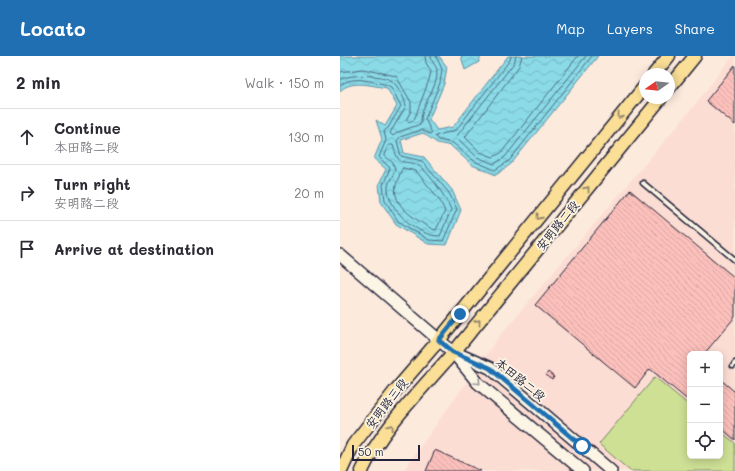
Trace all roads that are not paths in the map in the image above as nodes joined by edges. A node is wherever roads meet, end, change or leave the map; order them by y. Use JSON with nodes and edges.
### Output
{"nodes":[{"id":1,"x":669,"y":56,"type":"edge"},
{"id":2,"x":695,"y":56,"type":"edge"},
{"id":3,"x":659,"y":68,"type":"edge"},
{"id":4,"x":675,"y":81,"type":"edge"},
{"id":5,"x":639,"y":93,"type":"edge"},
{"id":6,"x":656,"y":104,"type":"edge"},
{"id":7,"x":643,"y":183,"type":"dead end"},
{"id":8,"x":340,"y":255,"type":"edge"},
{"id":9,"x":735,"y":260,"type":"edge"},
{"id":10,"x":439,"y":340,"type":"junction"},
{"id":11,"x":453,"y":352,"type":"junction"},
{"id":12,"x":342,"y":471,"type":"edge"},
{"id":13,"x":362,"y":471,"type":"edge"},
{"id":14,"x":583,"y":471,"type":"edge"},
{"id":15,"x":611,"y":471,"type":"edge"}],
"edges":[{"from":1,"to":3,"type":"main road"},
{"from":2,"to":4,"type":"main road"},
{"from":5,"to":10,"type":"main road","name":"安明路二段","one_way":true},
{"from":11,"to":6,"type":"main road","name":"安明路二段","one_way":true},
{"from":7,"to":9,"type":"lane"},
{"from":8,"to":10,"type":"street"},
{"from":10,"to":11,"type":"street"},
{"from":10,"to":12,"type":"main road","name":"安明路三段"},
{"from":13,"to":11,"type":"main road","name":"安明路三段","one_way":true},
{"from":11,"to":14,"type":"street","one_way":true},
{"from":11,"to":15,"type":"street","name":"本田路二段"}]}
